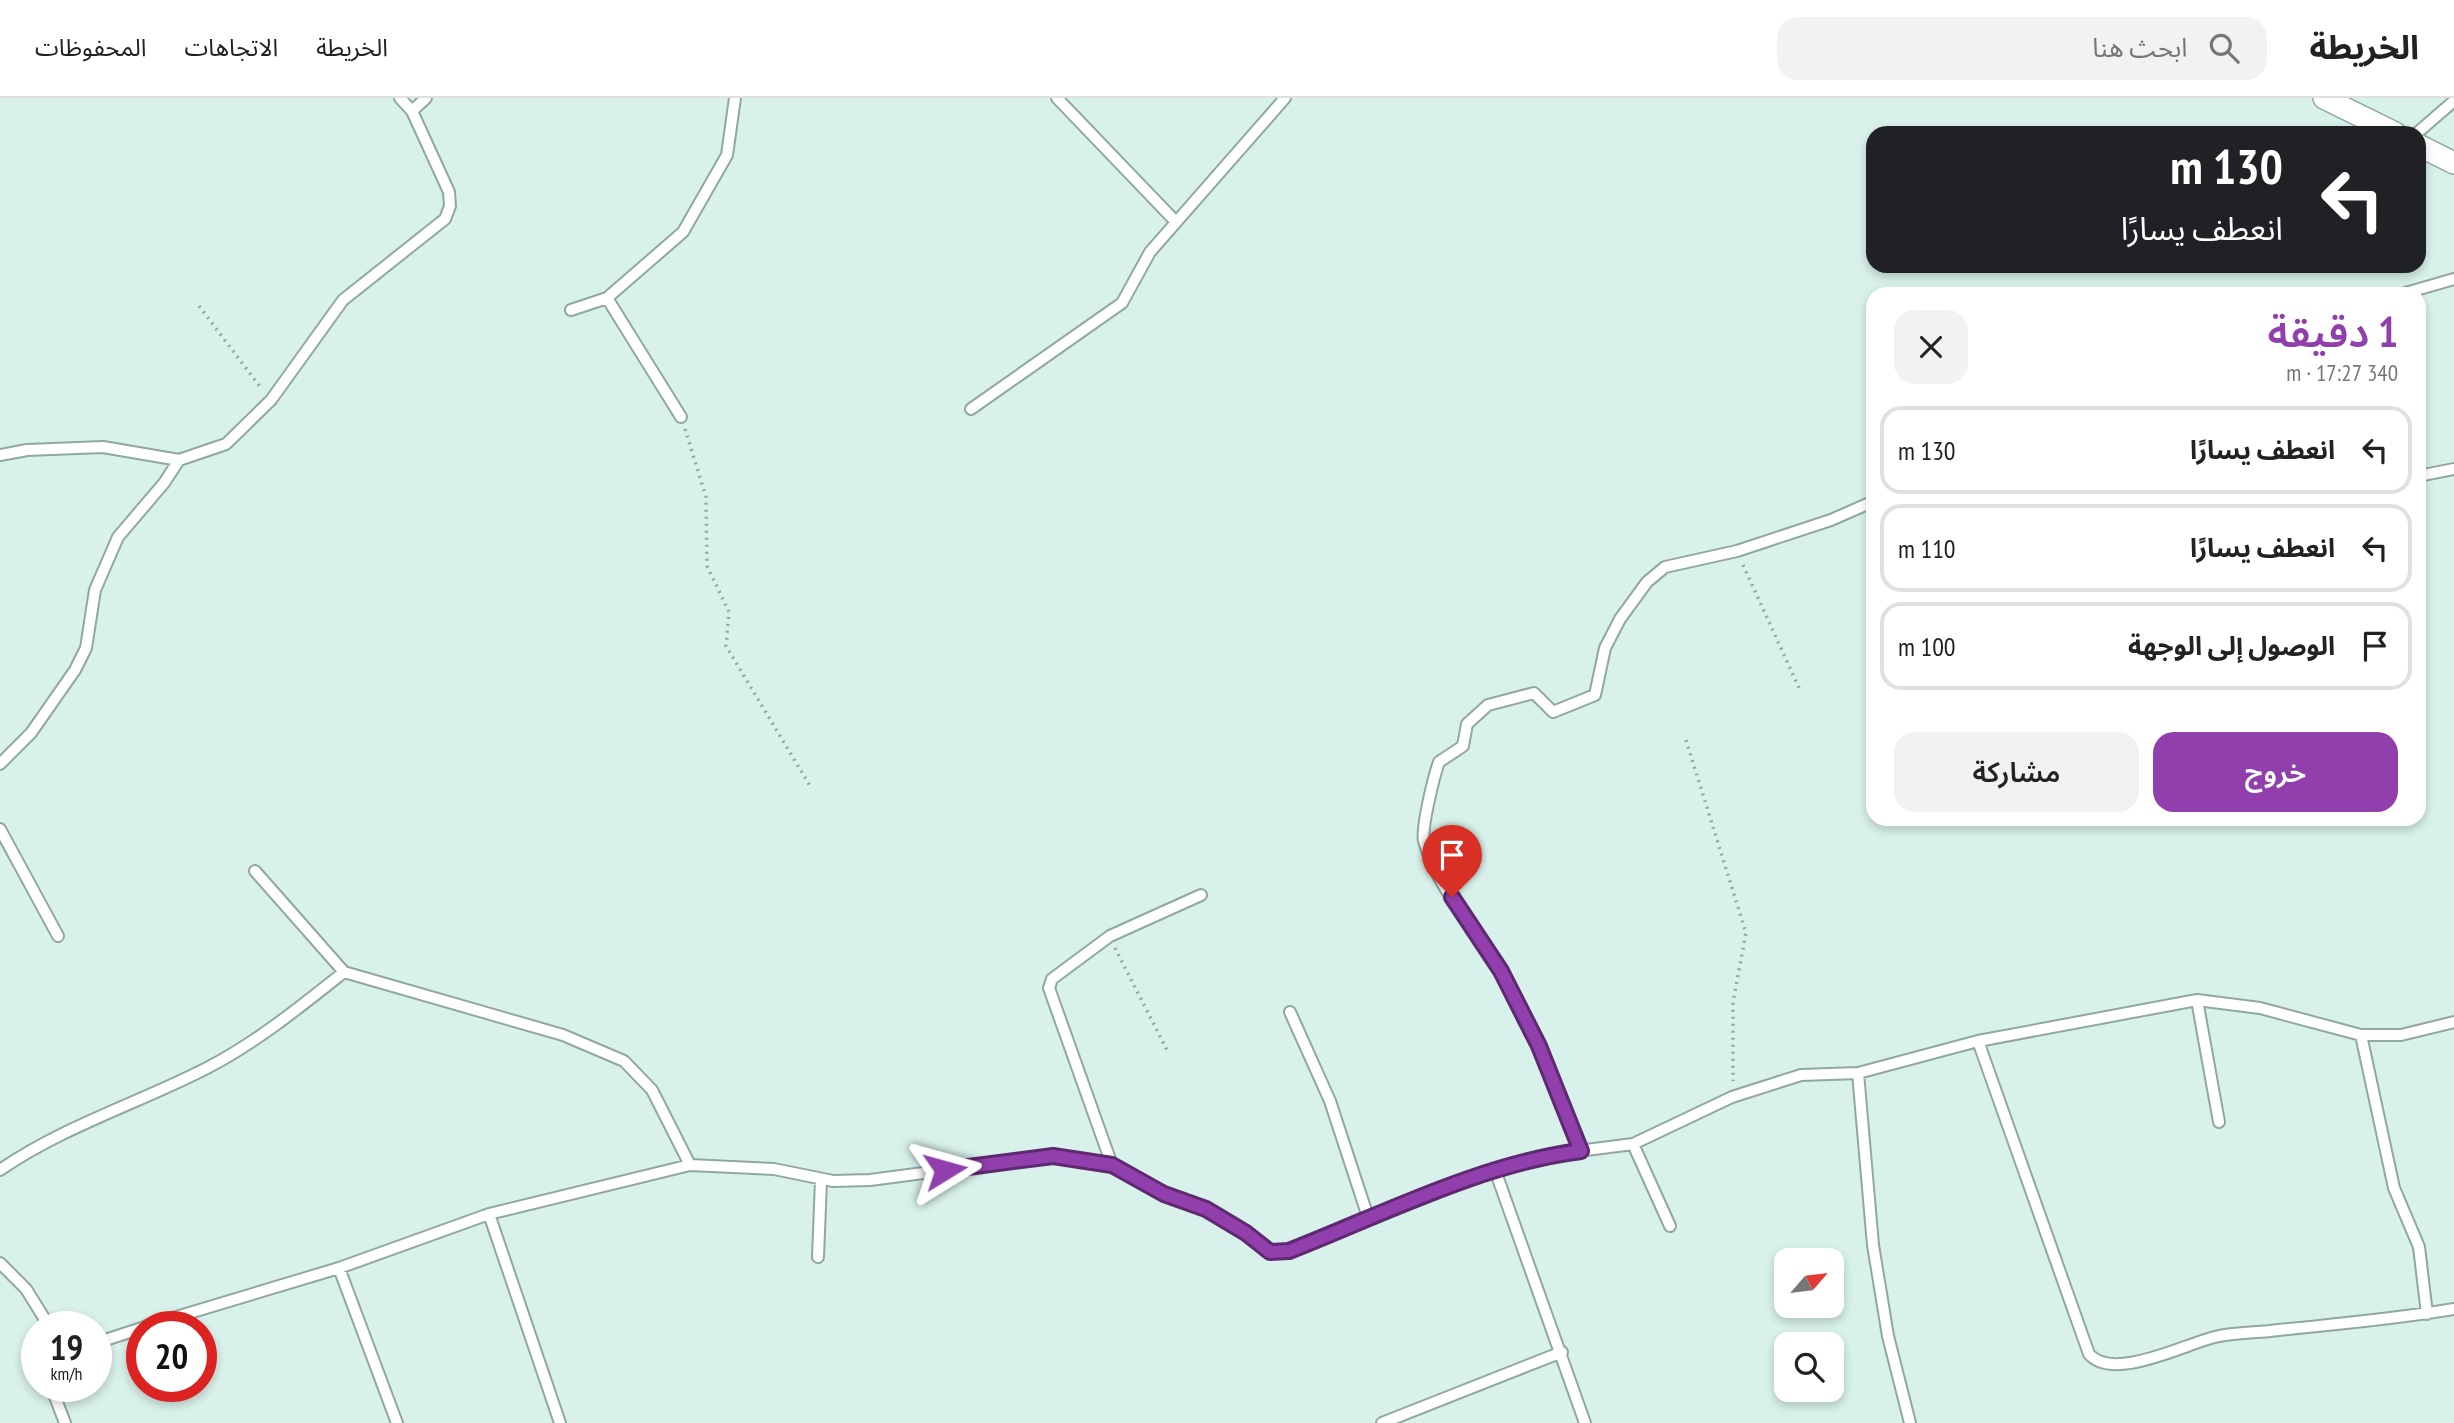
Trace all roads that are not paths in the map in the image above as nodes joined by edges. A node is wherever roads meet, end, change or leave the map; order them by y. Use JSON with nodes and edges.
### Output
{"nodes":[{"id":1,"x":400,"y":98,"type":"edge"},
{"id":2,"x":426,"y":98,"type":"edge"},
{"id":3,"x":735,"y":98,"type":"edge"},
{"id":4,"x":1057,"y":98,"type":"edge"},
{"id":5,"x":1285,"y":98,"type":"edge"},
{"id":6,"x":2325,"y":98,"type":"edge"},
{"id":7,"x":2454,"y":101,"type":"edge"},
{"id":8,"x":412,"y":111,"type":"junction"},
{"id":9,"x":2381,"y":126,"type":"edge"},
{"id":10,"x":2425,"y":126,"type":"edge"},
{"id":11,"x":2426,"y":147,"type":"edge"},
{"id":12,"x":2449,"y":154,"type":"edge"},
{"id":13,"x":1176,"y":222,"type":"junction"},
{"id":14,"x":2454,"y":279,"type":"edge"},
{"id":15,"x":2426,"y":287,"type":"edge"},
{"id":16,"x":607,"y":298,"type":"junction"},
{"id":17,"x":571,"y":310,"type":"dead end"},
{"id":18,"x":971,"y":409,"type":"dead end"},
{"id":19,"x":681,"y":417,"type":"road end"},
{"id":20,"x":0,"y":455,"type":"edge"},
{"id":21,"x":178,"y":460,"type":"junction"},
{"id":22,"x":2454,"y":468,"type":"edge"},
{"id":23,"x":2426,"y":474,"type":"edge"},
{"id":24,"x":1866,"y":505,"type":"edge"},
{"id":25,"x":0,"y":764,"type":"edge"},
{"id":26,"x":0,"y":829,"type":"edge"},
{"id":27,"x":255,"y":872,"type":"dead end"},
{"id":28,"x":1201,"y":895,"type":"dead end"},
{"id":29,"x":58,"y":936,"type":"dead end"},
{"id":30,"x":344,"y":972,"type":"junction"},
{"id":31,"x":2197,"y":1000,"type":"junction"},
{"id":32,"x":1290,"y":1012,"type":"dead end"},
{"id":33,"x":2454,"y":1022,"type":"edge"},
{"id":34,"x":2361,"y":1035,"type":"junction"},
{"id":35,"x":1978,"y":1041,"type":"junction"},
{"id":36,"x":1858,"y":1073,"type":"junction"},
{"id":37,"x":2219,"y":1122,"type":"dead end"},
{"id":38,"x":1633,"y":1144,"type":"junction"},
{"id":39,"x":1581,"y":1151,"type":"junction"},
{"id":40,"x":690,"y":1165,"type":"junction"},
{"id":41,"x":1112,"y":1165,"type":"junction"},
{"id":42,"x":0,"y":1170,"type":"edge"},
{"id":43,"x":1494,"y":1170,"type":"junction"},
{"id":44,"x":821,"y":1181,"type":"junction"},
{"id":45,"x":489,"y":1214,"type":"junction"},
{"id":46,"x":1369,"y":1220,"type":"junction"},
{"id":47,"x":1670,"y":1226,"type":"dead end"},
{"id":48,"x":818,"y":1257,"type":"dead end"},
{"id":49,"x":0,"y":1263,"type":"edge"},
{"id":50,"x":340,"y":1268,"type":"junction"},
{"id":51,"x":2454,"y":1309,"type":"edge"},
{"id":52,"x":40,"y":1311,"type":"edge"},
{"id":53,"x":197,"y":1311,"type":"edge"},
{"id":54,"x":2427,"y":1314,"type":"junction"},
{"id":55,"x":1562,"y":1352,"type":"junction"},
{"id":56,"x":57,"y":1402,"type":"edge"},
{"id":57,"x":1409,"y":1418,"type":"edge"},
{"id":58,"x":65,"y":1423,"type":"edge"},
{"id":59,"x":397,"y":1423,"type":"edge"},
{"id":60,"x":560,"y":1423,"type":"edge"},
{"id":61,"x":1382,"y":1423,"type":"edge"},
{"id":62,"x":1586,"y":1423,"type":"edge"},
{"id":63,"x":1910,"y":1423,"type":"edge"}],
"edges":[{"from":1,"to":8,"type":"lane"},
{"from":2,"to":8,"type":"lane"},
{"from":3,"to":16,"type":"lane"},
{"from":4,"to":13,"type":"lane"},
{"from":5,"to":13,"type":"lane"},
{"from":6,"to":9,"type":"street"},
{"from":7,"to":10,"type":"lane"},
{"from":8,"to":21,"type":"lane"},
{"from":11,"to":12,"type":"street"},
{"from":13,"to":18,"type":"lane"},
{"from":14,"to":15,"type":"lane"},
{"from":16,"to":17,"type":"lane"},
{"from":16,"to":19,"type":"lane"},
{"from":20,"to":21,"type":"lane"},
{"from":21,"to":25,"type":"lane"},
{"from":22,"to":23,"type":"lane"},
{"from":24,"to":39,"type":"lane"},
{"from":26,"to":29,"type":"lane"},
{"from":27,"to":30,"type":"lane"},
{"from":28,"to":41,"type":"lane"},
{"from":30,"to":40,"type":"lane"},
{"from":30,"to":42,"type":"lane"},
{"from":31,"to":34,"type":"lane"},
{"from":31,"to":35,"type":"lane"},
{"from":31,"to":37,"type":"lane"},
{"from":32,"to":46,"type":"lane"},
{"from":33,"to":34,"type":"lane"},
{"from":34,"to":54,"type":"lane"},
{"from":35,"to":36,"type":"lane"},
{"from":35,"to":54,"type":"lane"},
{"from":36,"to":38,"type":"lane"},
{"from":36,"to":63,"type":"lane"},
{"from":38,"to":39,"type":"lane"},
{"from":38,"to":47,"type":"lane"},
{"from":39,"to":43,"type":"lane"},
{"from":40,"to":44,"type":"lane"},
{"from":40,"to":45,"type":"lane"},
{"from":41,"to":44,"type":"lane"},
{"from":41,"to":46,"type":"lane"},
{"from":43,"to":46,"type":"lane"},
{"from":43,"to":55,"type":"lane"},
{"from":44,"to":48,"type":"lane"},
{"from":45,"to":50,"type":"lane"},
{"from":45,"to":60,"type":"lane"},
{"from":49,"to":52,"type":"lane"},
{"from":50,"to":53,"type":"lane"},
{"from":50,"to":59,"type":"lane"},
{"from":51,"to":54,"type":"lane"},
{"from":55,"to":57,"type":"lane"},
{"from":55,"to":62,"type":"lane"},
{"from":56,"to":58,"type":"lane"},
{"from":57,"to":61,"type":"lane"}]}
